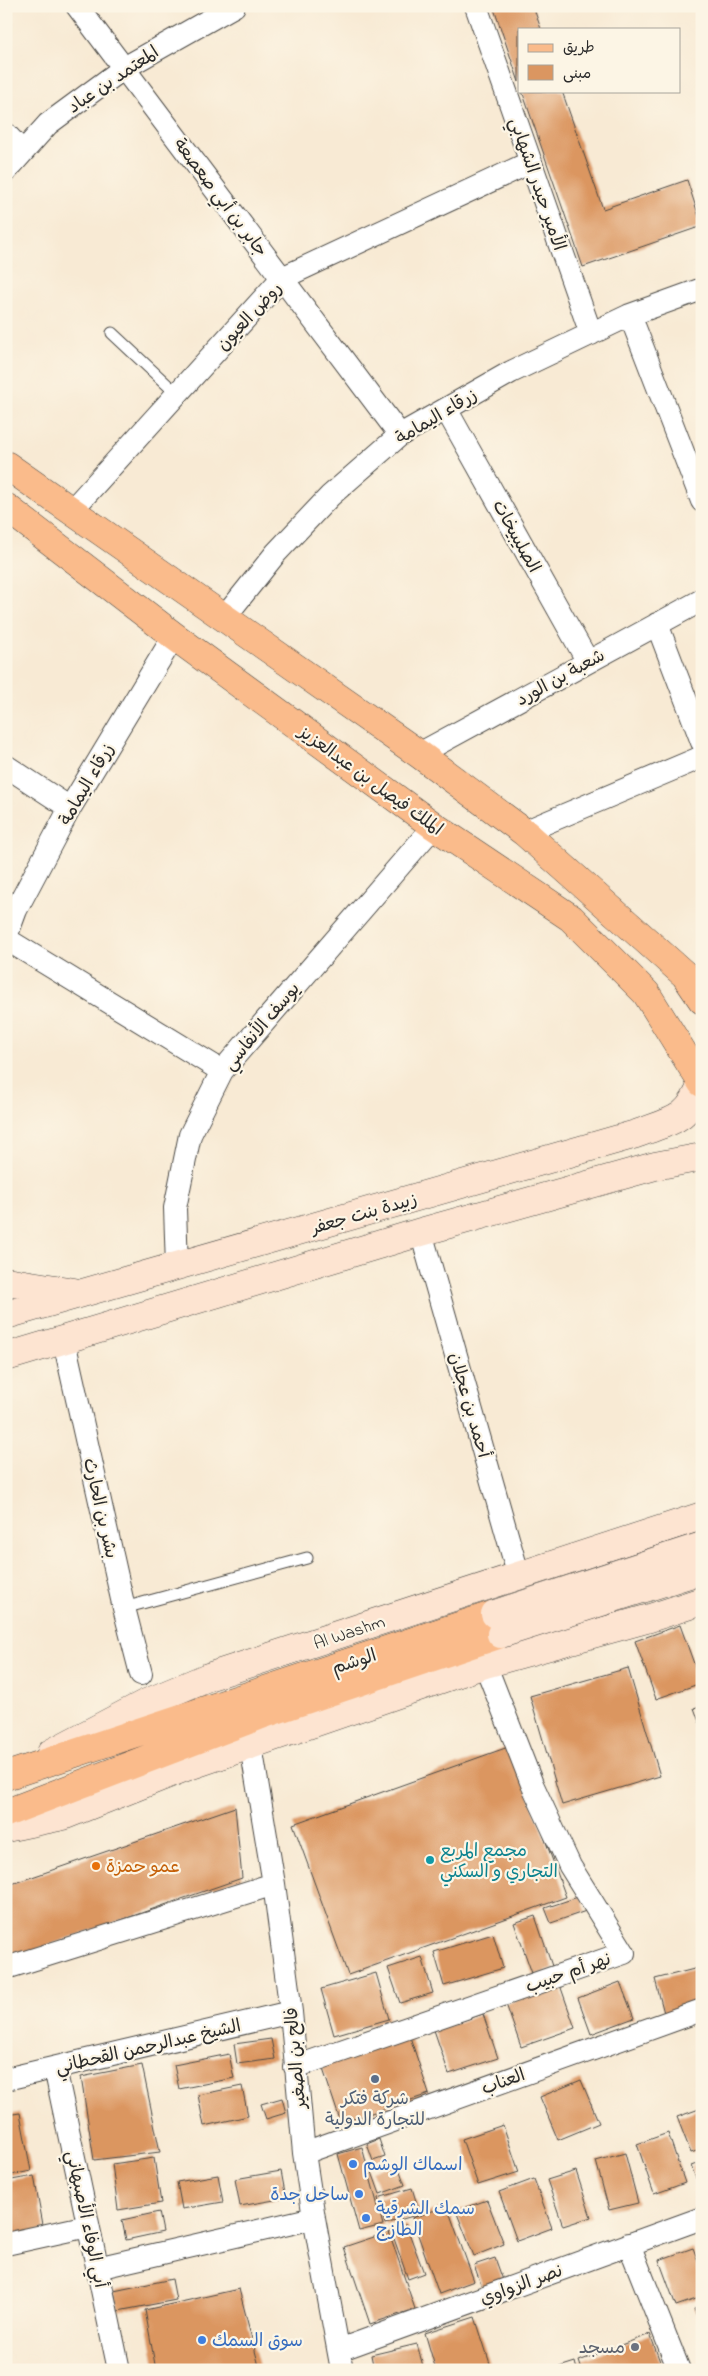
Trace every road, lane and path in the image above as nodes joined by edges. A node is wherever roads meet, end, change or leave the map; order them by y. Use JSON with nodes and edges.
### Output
{"nodes":[{"id":1,"x":77,"y":6,"type":"edge"},
{"id":2,"x":476,"y":6,"type":"edge"},
{"id":3,"x":224,"y":9,"type":"edge"},
{"id":4,"x":124,"y":68,"type":"junction"},
{"id":5,"x":6,"y":134,"type":"edge"},
{"id":6,"x":23,"y":152,"type":"junction"},
{"id":7,"x":531,"y":162,"type":"junction"},
{"id":8,"x":6,"y":170,"type":"edge"},
{"id":9,"x":282,"y":278,"type":"junction"},
{"id":10,"x":702,"y":289,"type":"edge"},
{"id":11,"x":630,"y":315,"type":"junction"},
{"id":12,"x":112,"y":333,"type":"dead end"},
{"id":13,"x":591,"y":334,"type":"junction"},
{"id":14,"x":177,"y":394,"type":"junction"},
{"id":15,"x":446,"y":409,"type":"junction"},
{"id":16,"x":400,"y":435,"type":"junction"},
{"id":17,"x":6,"y":465,"type":"edge"},
{"id":18,"x":702,"y":501,"type":"edge"},
{"id":19,"x":6,"y":507,"type":"edge"},
{"id":20,"x":71,"y":511,"type":"junction"},
{"id":21,"x":702,"y":600,"type":"edge"},
{"id":22,"x":224,"y":618,"type":"junction"},
{"id":23,"x":657,"y":624,"type":"junction"},
{"id":24,"x":174,"y":636,"type":"junction"},
{"id":25,"x":588,"y":662,"type":"junction"},
{"id":26,"x":702,"y":742,"type":"edge"},
{"id":27,"x":419,"y":754,"type":"junction"},
{"id":28,"x":702,"y":757,"type":"edge"},
{"id":29,"x":6,"y":766,"type":"edge"},
{"id":30,"x":70,"y":808,"type":"junction"},
{"id":31,"x":434,"y":826,"type":"junction"},
{"id":32,"x":524,"y":832,"type":"junction"},
{"id":33,"x":11,"y":909,"type":"edge"},
{"id":34,"x":6,"y":938,"type":"edge"},
{"id":35,"x":702,"y":1000,"type":"edge"},
{"id":36,"x":222,"y":1071,"type":"junction"},
{"id":37,"x":702,"y":1083,"type":"edge"},
{"id":38,"x":636,"y":1134,"type":"junction"},
{"id":39,"x":702,"y":1157,"type":"edge"},
{"id":40,"x":655,"y":1166,"type":"junction"},
{"id":41,"x":421,"y":1232,"type":"junction"},
{"id":42,"x":177,"y":1267,"type":"junction"},
{"id":43,"x":6,"y":1281,"type":"edge"},
{"id":44,"x":83,"y":1293,"type":"junction"},
{"id":45,"x":6,"y":1315,"type":"edge"},
{"id":46,"x":64,"y":1341,"type":"junction"},
{"id":47,"x":6,"y":1357,"type":"edge"},
{"id":48,"x":702,"y":1516,"type":"edge"},
{"id":49,"x":627,"y":1540,"type":"junction"},
{"id":50,"x":702,"y":1546,"type":"edge"},
{"id":51,"x":307,"y":1558,"type":"dead end"},
{"id":52,"x":702,"y":1570,"type":"edge"},
{"id":53,"x":519,"y":1577,"type":"junction"},
{"id":54,"x":702,"y":1602,"type":"edge"},
{"id":55,"x":124,"y":1608,"type":"junction"},
{"id":56,"x":650,"y":1618,"type":"junction"},
{"id":57,"x":498,"y":1624,"type":"junction"},
{"id":58,"x":486,"y":1664,"type":"junction"},
{"id":59,"x":141,"y":1674,"type":"dead end"},
{"id":60,"x":251,"y":1746,"type":"junction"},
{"id":61,"x":7,"y":1776,"type":"edge"},
{"id":62,"x":17,"y":1809,"type":"edge"},
{"id":63,"x":6,"y":1828,"type":"edge"},
{"id":64,"x":274,"y":1884,"type":"junction"},
{"id":65,"x":6,"y":1968,"type":"edge"},
{"id":66,"x":702,"y":2010,"type":"edge"},
{"id":67,"x":290,"y":2012,"type":"junction"},
{"id":68,"x":294,"y":2066,"type":"junction"},
{"id":69,"x":55,"y":2068,"type":"junction"},
{"id":70,"x":6,"y":2079,"type":"edge"},
{"id":71,"x":304,"y":2153,"type":"junction"},
{"id":72,"x":314,"y":2218,"type":"junction"},
{"id":73,"x":702,"y":2218,"type":"edge"},
{"id":74,"x":88,"y":2226,"type":"junction"},
{"id":75,"x":6,"y":2244,"type":"edge"},
{"id":76,"x":629,"y":2244,"type":"junction"},
{"id":77,"x":97,"y":2268,"type":"junction"},
{"id":78,"x":341,"y":2360,"type":"edge"},
{"id":79,"x":119,"y":2370,"type":"edge"},
{"id":80,"x":679,"y":2370,"type":"edge"}],
"edges":[{"from":1,"to":4,"type":"street","name":"جابر بن أبي صعصعة"},
{"from":2,"to":7,"type":"street","name":"الأمير حيدر الشهابي"},
{"from":3,"to":4,"type":"street","name":"المعتمد بن عباد"},
{"from":4,"to":6,"type":"street","name":"المعتمد بن عباد"},
{"from":4,"to":9,"type":"street","name":"جابر بن أبي صعصعة"},
{"from":5,"to":6,"type":"street"},
{"from":6,"to":8,"type":"street","name":"المعتمد بن عباد"},
{"from":7,"to":9,"type":"street","name":"روض العيون"},
{"from":7,"to":13,"type":"street","name":"الأمير حيدر الشهابي"},
{"from":9,"to":14,"type":"street","name":"روض العيون"},
{"from":9,"to":16,"type":"street","name":"جابر بن أبي صعصعة"},
{"from":10,"to":11,"type":"street","name":"زرقاء اليمامة"},
{"from":11,"to":13,"type":"street","name":"زرقاء اليمامة"},
{"from":11,"to":18,"type":"street"},
{"from":12,"to":14,"type":"lane"},
{"from":13,"to":15,"type":"street","name":"زرقاء اليمامة"},
{"from":14,"to":20,"type":"street","name":"روض العيون"},
{"from":15,"to":16,"type":"street","name":"زرقاء اليمامة"},
{"from":15,"to":25,"type":"street","name":"الصليبيخات"},
{"from":16,"to":22,"type":"street","name":"زرقاء اليمامة"},
{"from":17,"to":20,"type":"main road"},
{"from":19,"to":24,"type":"main road","name":"الملك فيصل بن عبدالعزيز"},
{"from":20,"to":22,"type":"main road"},
{"from":21,"to":23,"type":"street","name":"شعبة بن الورد"},
{"from":22,"to":27,"type":"main road"},
{"from":23,"to":25,"type":"street","name":"شعبة بن الورد"},
{"from":23,"to":26,"type":"street"},
{"from":24,"to":30,"type":"street","name":"زرقاء اليمامة"},
{"from":24,"to":31,"type":"main road","name":"الملك فيصل بن عبدالعزيز"},
{"from":25,"to":27,"type":"street","name":"شعبة بن الورد"},
{"from":27,"to":32,"type":"main road"},
{"from":28,"to":32,"type":"street"},
{"from":29,"to":30,"type":"street"},
{"from":30,"to":33,"type":"street","name":"زرقاء اليمامة"},
{"from":31,"to":36,"type":"street","name":"يوسف الأنفاسي"},
{"from":31,"to":37,"type":"main road","name":"الملك فيصل بن عبدالعزيز"},
{"from":32,"to":35,"type":"main road"},
{"from":33,"to":34,"type":"street","name":"زرقاء اليمامة"},
{"from":34,"to":36,"type":"street"},
{"from":36,"to":42,"type":"street","name":"يوسف الأنفاسي"},
{"from":37,"to":38,"type":"street","name":"زبيدة بنت جعفر"},
{"from":38,"to":40,"type":"street"},
{"from":38,"to":42,"type":"street","name":"زبيدة بنت جعفر"},
{"from":39,"to":40,"type":"street","name":"زبيدة بنت جعفر"},
{"from":40,"to":41,"type":"street","name":"زبيدة بنت جعفر"},
{"from":41,"to":46,"type":"street","name":"زبيدة بنت جعفر"},
{"from":41,"to":53,"type":"street","name":"أحمد بن عجلان"},
{"from":42,"to":44,"type":"street","name":"زبيدة بنت جعفر"},
{"from":43,"to":44,"type":"street"},
{"from":44,"to":45,"type":"street","name":"زبيدة بنت جعفر"},
{"from":46,"to":47,"type":"street","name":"زبيدة بنت جعفر"},
{"from":46,"to":55,"type":"street","name":"بشر بن الحارث"},
{"from":48,"to":49,"type":"street","name":"Al Washm"},
{"from":49,"to":53,"type":"street","name":"Al Washm"},
{"from":49,"to":56,"type":"street"},
{"from":50,"to":57,"type":"street","name":"الوشم","bridge":true},
{"from":51,"to":55,"type":"lane"},
{"from":52,"to":57,"type":"street","name":"الوشم","bridge":true},
{"from":53,"to":61,"type":"street","name":"Al Washm"},
{"from":54,"to":56,"type":"street"},
{"from":55,"to":59,"type":"street","name":"بشر بن الحارث"},
{"from":56,"to":58,"type":"street"},
{"from":57,"to":61,"type":"main road","name":"الوشم"},
{"from":57,"to":62,"type":"main road","name":"الوشم"},
{"from":58,"to":60,"type":"street"},
{"from":58,"to":68,"type":"street","name":"نهر أم حبيب"},
{"from":60,"to":63,"type":"street"},
{"from":60,"to":64,"type":"street","name":"فالح بن الصغير"},
{"from":64,"to":65,"type":"street"},
{"from":64,"to":67,"type":"street","name":"فالح بن الصغير"},
{"from":66,"to":71,"type":"street","name":"العناب"},
{"from":67,"to":68,"type":"street","name":"فالح بن الصغير"},
{"from":67,"to":69,"type":"street","name":"الشيخ عبدالرحمن القحطاني"},
{"from":68,"to":71,"type":"street","name":"فالح بن الصغير"},
{"from":69,"to":70,"type":"street","name":"الشيخ عبدالرحمن القحطاني"},
{"from":69,"to":74,"type":"street","name":"أبي الوفاء الأصبهاني"},
{"from":71,"to":72,"type":"street","name":"فالح بن الصغير"},
{"from":72,"to":77,"type":"street"},
{"from":72,"to":78,"type":"street","name":"فالح بن الصغير"},
{"from":73,"to":76,"type":"street","name":"نصر الزواوي"},
{"from":74,"to":75,"type":"street"},
{"from":74,"to":77,"type":"street","name":"أبي الوفاء الأصبهاني"},
{"from":76,"to":78,"type":"street","name":"نصر الزواوي"},
{"from":76,"to":80,"type":"street"},
{"from":77,"to":79,"type":"street","name":"أبي الوفاء الأصبهاني"}]}
